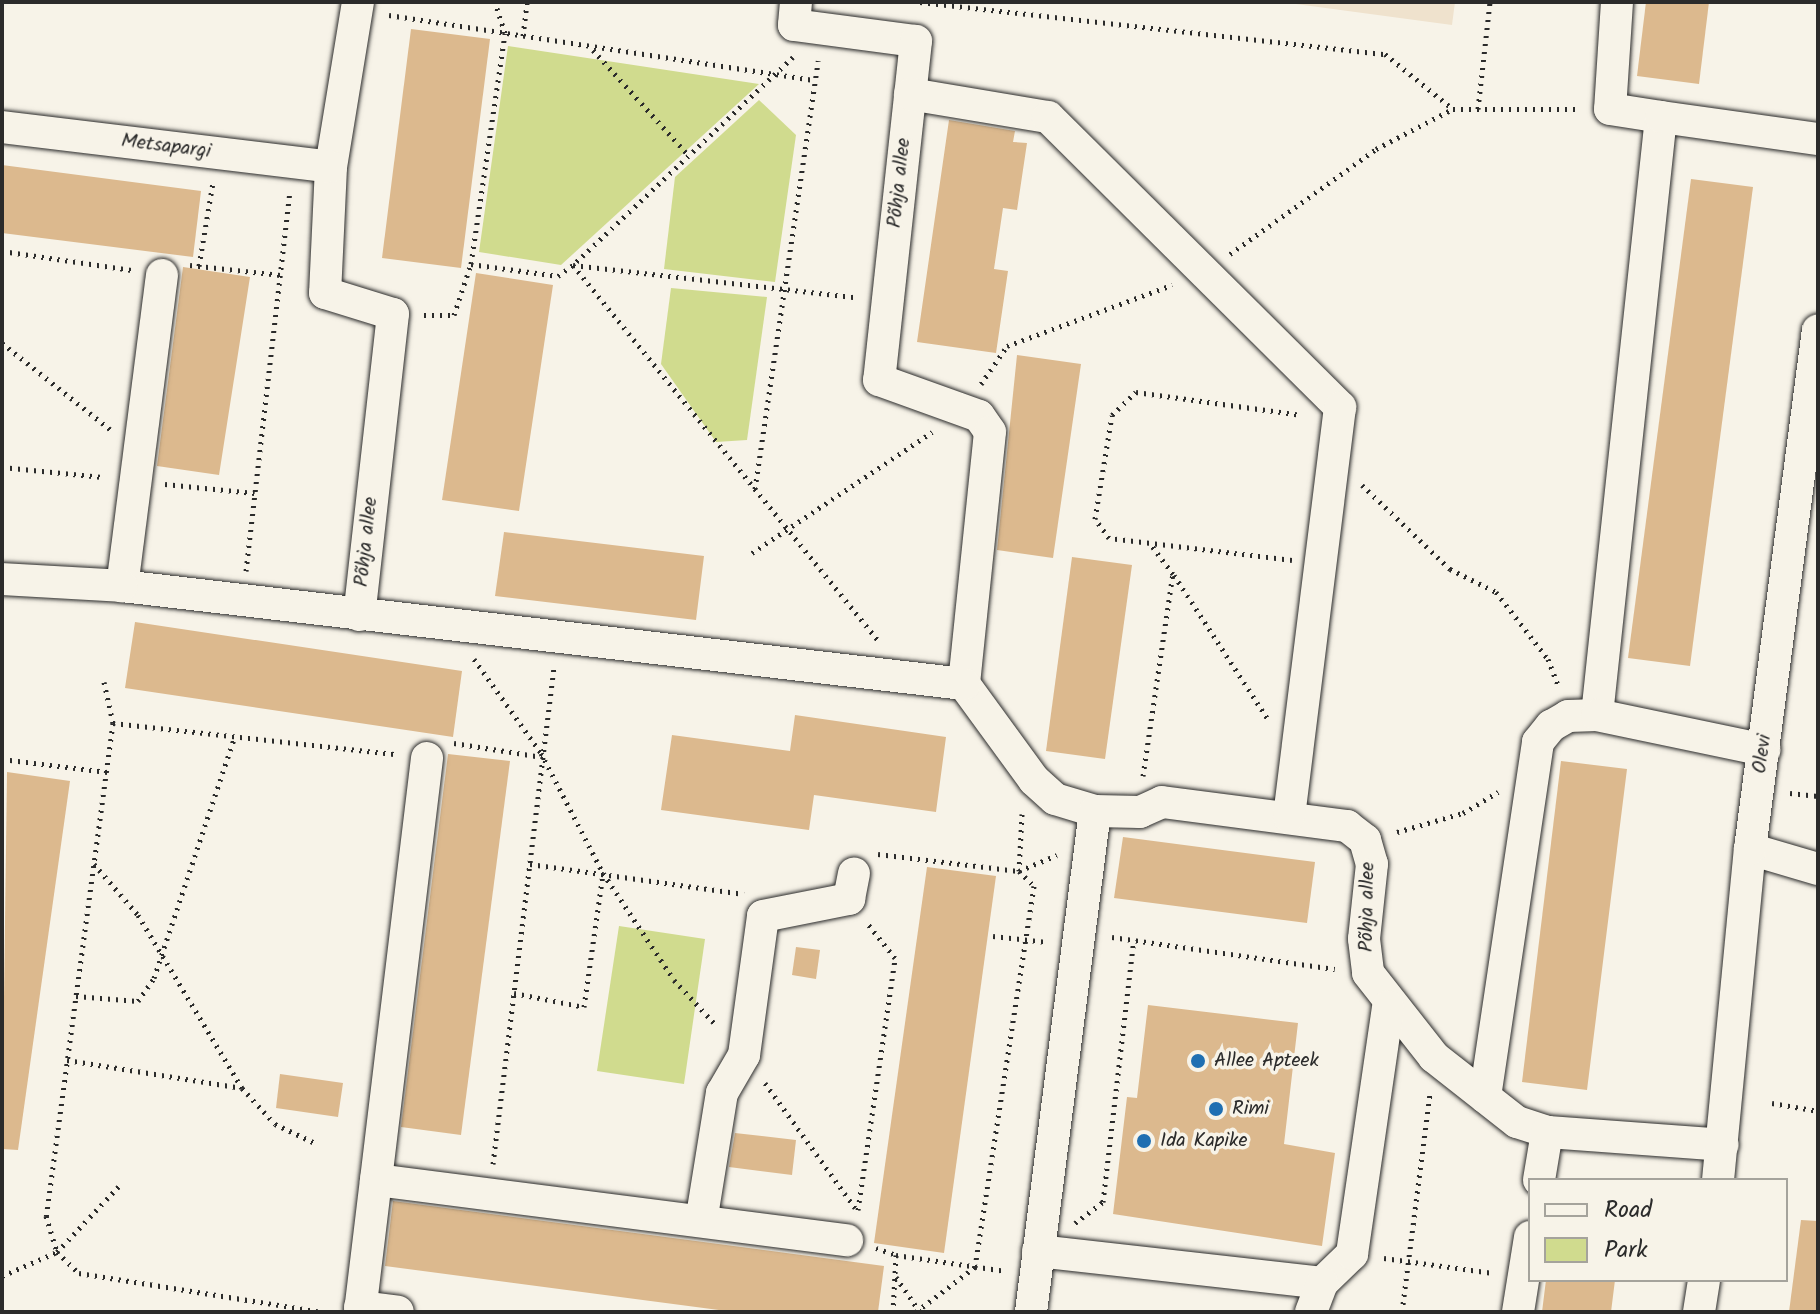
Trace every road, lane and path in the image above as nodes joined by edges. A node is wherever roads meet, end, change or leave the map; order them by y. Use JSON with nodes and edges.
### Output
{"nodes":[{"id":1,"x":495,"y":2,"type":"edge"},
{"id":2,"x":527,"y":2,"type":"edge"},
{"id":3,"x":796,"y":2,"type":"edge"},
{"id":4,"x":920,"y":2,"type":"edge"},
{"id":5,"x":1490,"y":2,"type":"edge"},
{"id":6,"x":1617,"y":2,"type":"edge"},
{"id":7,"x":356,"y":6,"type":"edge"},
{"id":8,"x":823,"y":28,"type":"junction"},
{"id":9,"x":505,"y":33,"type":"junction"},
{"id":10,"x":523,"y":36,"type":"junction"},
{"id":11,"x":592,"y":49,"type":"junction"},
{"id":12,"x":775,"y":74,"type":"junction"},
{"id":13,"x":815,"y":80,"type":"junction"},
{"id":14,"x":910,"y":94,"type":"junction"},
{"id":15,"x":1453,"y":109,"type":"junction"},
{"id":16,"x":1478,"y":109,"type":"junction"},
{"id":17,"x":1610,"y":109,"type":"junction"},
{"id":18,"x":1661,"y":117,"type":"junction"},
{"id":19,"x":2,"y":127,"type":"edge"},
{"id":20,"x":1818,"y":139,"type":"edge"},
{"id":21,"x":217,"y":154,"type":"junction"},
{"id":22,"x":689,"y":156,"type":"junction"},
{"id":23,"x":293,"y":163,"type":"junction"},
{"id":24,"x":331,"y":167,"type":"junction"},
{"id":25,"x":471,"y":264,"type":"junction"},
{"id":26,"x":573,"y":265,"type":"junction"},
{"id":27,"x":199,"y":266,"type":"dead end"},
{"id":28,"x":1205,"y":273,"type":"junction"},
{"id":29,"x":162,"y":275,"type":"dead end"},
{"id":30,"x":784,"y":289,"type":"junction"},
{"id":31,"x":888,"y":301,"type":"junction"},
{"id":32,"x":393,"y":314,"type":"junction"},
{"id":33,"x":1818,"y":330,"type":"edge"},
{"id":34,"x":2,"y":343,"type":"edge"},
{"id":35,"x":963,"y":411,"type":"junction"},
{"id":36,"x":1338,"y":420,"type":"junction"},
{"id":37,"x":1335,"y":452,"type":"junction"},
{"id":38,"x":137,"y":467,"type":"junction"},
{"id":39,"x":755,"y":489,"type":"junction"},
{"id":40,"x":788,"y":529,"type":"junction"},
{"id":41,"x":1150,"y":543,"type":"junction"},
{"id":42,"x":752,"y":553,"type":"dead end"},
{"id":43,"x":1322,"y":564,"type":"junction"},
{"id":44,"x":1173,"y":574,"type":"junction"},
{"id":45,"x":2,"y":579,"type":"edge"},
{"id":46,"x":122,"y":586,"type":"junction"},
{"id":47,"x":243,"y":601,"type":"junction"},
{"id":48,"x":359,"y":615,"type":"junction"},
{"id":49,"x":450,"y":626,"type":"junction"},
{"id":50,"x":558,"y":638,"type":"junction"},
{"id":51,"x":908,"y":678,"type":"junction"},
{"id":52,"x":104,"y":682,"type":"dead end"},
{"id":53,"x":964,"y":684,"type":"junction"},
{"id":54,"x":1583,"y":715,"type":"junction"},
{"id":55,"x":113,"y":723,"type":"junction"},
{"id":56,"x":235,"y":736,"type":"junction"},
{"id":57,"x":1764,"y":750,"type":"junction"},
{"id":58,"x":543,"y":757,"type":"junction"},
{"id":59,"x":427,"y":758,"type":"junction"},
{"id":60,"x":2,"y":759,"type":"edge"},
{"id":61,"x":1296,"y":763,"type":"junction"},
{"id":62,"x":1023,"y":765,"type":"junction"},
{"id":63,"x":1533,"y":771,"type":"junction"},
{"id":64,"x":107,"y":772,"type":"junction"},
{"id":65,"x":1790,"y":793,"type":"dead end"},
{"id":66,"x":1818,"y":796,"type":"edge"},
{"id":67,"x":1095,"y":811,"type":"junction"},
{"id":68,"x":1140,"y":812,"type":"junction"},
{"id":69,"x":1289,"y":817,"type":"junction"},
{"id":70,"x":1365,"y":840,"type":"junction"},
{"id":71,"x":1750,"y":849,"type":"junction"},
{"id":72,"x":94,"y":864,"type":"junction"},
{"id":73,"x":530,"y":864,"type":"junction"},
{"id":74,"x":1818,"y":869,"type":"edge"},
{"id":75,"x":1019,"y":871,"type":"junction"},
{"id":76,"x":603,"y":873,"type":"junction"},
{"id":77,"x":851,"y":886,"type":"junction"},
{"id":78,"x":763,"y":916,"type":"junction"},
{"id":79,"x":993,"y":936,"type":"dead end"},
{"id":80,"x":1026,"y":940,"type":"junction"},
{"id":81,"x":1134,"y":940,"type":"junction"},
{"id":82,"x":1078,"y":941,"type":"junction"},
{"id":83,"x":158,"y":949,"type":"junction"},
{"id":84,"x":1368,"y":973,"type":"junction"},
{"id":85,"x":514,"y":993,"type":"junction"},
{"id":86,"x":76,"y":996,"type":"junction"},
{"id":87,"x":1388,"y":1007,"type":"junction"},
{"id":88,"x":744,"y":1055,"type":"junction"},
{"id":89,"x":1434,"y":1057,"type":"junction"},
{"id":90,"x":67,"y":1060,"type":"junction"},
{"id":91,"x":242,"y":1088,"type":"junction"},
{"id":92,"x":1485,"y":1097,"type":"junction"},
{"id":93,"x":1772,"y":1103,"type":"dead end"},
{"id":94,"x":1818,"y":1111,"type":"edge"},
{"id":95,"x":1547,"y":1132,"type":"junction"},
{"id":96,"x":315,"y":1143,"type":"dead end"},
{"id":97,"x":1723,"y":1145,"type":"junction"},
{"id":98,"x":1539,"y":1178,"type":"edge"},
{"id":99,"x":1718,"y":1178,"type":"edge"},
{"id":100,"x":376,"y":1180,"type":"junction"},
{"id":101,"x":120,"y":1185,"type":"dead end"},
{"id":102,"x":489,"y":1192,"type":"junction"},
{"id":103,"x":702,"y":1216,"type":"junction"},
{"id":104,"x":852,"y":1226,"type":"junction"},
{"id":105,"x":1528,"y":1248,"type":"edge"},
{"id":106,"x":57,"y":1252,"type":"junction"},
{"id":107,"x":1352,"y":1254,"type":"junction"},
{"id":108,"x":896,"y":1255,"type":"junction"},
{"id":109,"x":1409,"y":1262,"type":"junction"},
{"id":110,"x":1037,"y":1263,"type":"junction"},
{"id":111,"x":975,"y":1267,"type":"junction"},
{"id":112,"x":2,"y":1276,"type":"edge"},
{"id":113,"x":895,"y":1277,"type":"junction"},
{"id":114,"x":1523,"y":1277,"type":"junction"},
{"id":115,"x":1704,"y":1282,"type":"edge"},
{"id":116,"x":1316,"y":1297,"type":"edge"},
{"id":117,"x":360,"y":1309,"type":"edge"},
{"id":118,"x":919,"y":1311,"type":"edge"},
{"id":119,"x":322,"y":1312,"type":"edge"},
{"id":120,"x":398,"y":1312,"type":"edge"},
{"id":121,"x":893,"y":1312,"type":"edge"},
{"id":122,"x":1031,"y":1312,"type":"edge"},
{"id":123,"x":1402,"y":1312,"type":"edge"},
{"id":124,"x":1518,"y":1312,"type":"edge"},
{"id":125,"x":1699,"y":1312,"type":"edge"}],
"edges":[{"from":1,"to":9,"type":"path"},
{"from":2,"to":10,"type":"path"},
{"from":3,"to":8,"type":"street","name":"Põhja allee"},
{"from":4,"to":15,"type":"path"},
{"from":5,"to":16,"type":"path"},
{"from":6,"to":17,"type":"street"},
{"from":7,"to":9,"type":"path"},
{"from":7,"to":24,"type":"street"},
{"from":8,"to":12,"type":"path"},
{"from":8,"to":13,"type":"path"},
{"from":8,"to":14,"type":"street","name":"Põhja allee"},
{"from":9,"to":10,"type":"path"},
{"from":9,"to":25,"type":"path"},
{"from":10,"to":11,"type":"path"},
{"from":11,"to":12,"type":"path"},
{"from":11,"to":22,"type":"path"},
{"from":12,"to":13,"type":"path"},
{"from":12,"to":22,"type":"path"},
{"from":13,"to":30,"type":"path"},
{"from":14,"to":28,"type":"street"},
{"from":14,"to":31,"type":"street","name":"Põhja allee"},
{"from":15,"to":16,"type":"path"},
{"from":15,"to":28,"type":"path"},
{"from":16,"to":17,"type":"path"},
{"from":17,"to":18,"type":"street"},
{"from":18,"to":20,"type":"street"},
{"from":18,"to":54,"type":"street"},
{"from":19,"to":21,"type":"street","name":"Metsapargi"},
{"from":21,"to":23,"type":"street","name":"Metsapargi"},
{"from":21,"to":27,"type":"path"},
{"from":22,"to":26,"type":"path"},
{"from":23,"to":24,"type":"street","name":"Metsapargi"},
{"from":23,"to":47,"type":"path"},
{"from":24,"to":32,"type":"street"},
{"from":25,"to":26,"type":"path"},
{"from":25,"to":32,"type":"path"},
{"from":26,"to":30,"type":"path"},
{"from":26,"to":39,"type":"path"},
{"from":28,"to":35,"type":"path"},
{"from":28,"to":36,"type":"street"},
{"from":29,"to":38,"type":"street"},
{"from":30,"to":31,"type":"path"},
{"from":30,"to":39,"type":"path"},
{"from":31,"to":35,"type":"street","name":"Põhja allee"},
{"from":32,"to":48,"type":"street","name":"Põhja allee"},
{"from":33,"to":57,"type":"street","name":"Olevi"},
{"from":34,"to":38,"type":"path"},
{"from":35,"to":40,"type":"path"},
{"from":35,"to":53,"type":"street","name":"Põhja allee"},
{"from":36,"to":37,"type":"street"},
{"from":36,"to":41,"type":"path"},
{"from":37,"to":43,"type":"street"},
{"from":37,"to":54,"type":"path"},
{"from":38,"to":46,"type":"street"},
{"from":39,"to":40,"type":"path"},
{"from":40,"to":42,"type":"path"},
{"from":40,"to":51,"type":"path"},
{"from":41,"to":43,"type":"path"},
{"from":41,"to":44,"type":"path"},
{"from":43,"to":61,"type":"street"},
{"from":44,"to":61,"type":"path"},
{"from":44,"to":68,"type":"path"},
{"from":45,"to":46,"type":"street"},
{"from":46,"to":47,"type":"street"},
{"from":47,"to":48,"type":"street"},
{"from":48,"to":49,"type":"street","name":"Põhja allee"},
{"from":49,"to":50,"type":"street","name":"Põhja allee"},
{"from":49,"to":58,"type":"path"},
{"from":50,"to":51,"type":"street","name":"Põhja allee"},
{"from":50,"to":58,"type":"path"},
{"from":51,"to":53,"type":"street","name":"Põhja allee"},
{"from":52,"to":55,"type":"path"},
{"from":53,"to":62,"type":"street","name":"Põhja allee"},
{"from":54,"to":57,"type":"street"},
{"from":54,"to":63,"type":"street"},
{"from":55,"to":56,"type":"path"},
{"from":55,"to":64,"type":"path"},
{"from":56,"to":59,"type":"path"},
{"from":56,"to":83,"type":"path"},
{"from":57,"to":71,"type":"street","name":"Olevi"},
{"from":58,"to":59,"type":"path"},
{"from":58,"to":73,"type":"path"},
{"from":58,"to":76,"type":"path"},
{"from":59,"to":100,"type":"street"},
{"from":60,"to":64,"type":"path"},
{"from":61,"to":69,"type":"street"},
{"from":62,"to":67,"type":"street","name":"Põhja allee"},
{"from":62,"to":75,"type":"path"},
{"from":63,"to":70,"type":"path"},
{"from":63,"to":92,"type":"street"},
{"from":64,"to":72,"type":"path"},
{"from":65,"to":66,"type":"path"},
{"from":67,"to":68,"type":"street","name":"Põhja allee"},
{"from":67,"to":82,"type":"street"},
{"from":68,"to":69,"type":"street","name":"Põhja allee"},
{"from":69,"to":70,"type":"street","name":"Põhja allee"},
{"from":70,"to":84,"type":"street","name":"Põhja allee"},
{"from":71,"to":74,"type":"street"},
{"from":71,"to":97,"type":"street","name":"Olevi"},
{"from":72,"to":83,"type":"path"},
{"from":72,"to":86,"type":"path"},
{"from":73,"to":76,"type":"path"},
{"from":73,"to":85,"type":"path"},
{"from":75,"to":77,"type":"path"},
{"from":75,"to":80,"type":"path"},
{"from":76,"to":78,"type":"path"},
{"from":76,"to":85,"type":"path"},
{"from":76,"to":88,"type":"path"},
{"from":77,"to":78,"type":"street"},
{"from":77,"to":104,"type":"path"},
{"from":78,"to":88,"type":"street"},
{"from":79,"to":80,"type":"path"},
{"from":80,"to":82,"type":"path"},
{"from":80,"to":111,"type":"path"},
{"from":81,"to":82,"type":"path"},
{"from":81,"to":84,"type":"path"},
{"from":81,"to":110,"type":"path"},
{"from":82,"to":110,"type":"street"},
{"from":83,"to":86,"type":"path"},
{"from":83,"to":91,"type":"path"},
{"from":84,"to":87,"type":"street","name":"Põhja allee"},
{"from":85,"to":102,"type":"path"},
{"from":86,"to":90,"type":"path"},
{"from":87,"to":89,"type":"street","name":"Põhja allee"},
{"from":87,"to":107,"type":"street"},
{"from":88,"to":103,"type":"street"},
{"from":88,"to":104,"type":"path"},
{"from":89,"to":92,"type":"street","name":"Põhja allee"},
{"from":89,"to":109,"type":"path"},
{"from":90,"to":91,"type":"path"},
{"from":90,"to":106,"type":"path"},
{"from":91,"to":96,"type":"path"},
{"from":92,"to":95,"type":"street","name":"Põhja allee"},
{"from":93,"to":94,"type":"path"},
{"from":95,"to":97,"type":"street","name":"Põhja allee"},
{"from":95,"to":98,"type":"street"},
{"from":97,"to":99,"type":"street","name":"Olevi"},
{"from":100,"to":102,"type":"street"},
{"from":100,"to":117,"type":"street"},
{"from":101,"to":106,"type":"path"},
{"from":102,"to":103,"type":"street"},
{"from":103,"to":104,"type":"street"},
{"from":104,"to":108,"type":"path"},
{"from":105,"to":114,"type":"street"},
{"from":106,"to":112,"type":"path"},
{"from":106,"to":119,"type":"path"},
{"from":107,"to":109,"type":"path"},
{"from":107,"to":116,"type":"street"},
{"from":108,"to":111,"type":"path"},
{"from":108,"to":113,"type":"path"},
{"from":109,"to":114,"type":"path"},
{"from":109,"to":123,"type":"path"},
{"from":110,"to":111,"type":"path"},
{"from":110,"to":116,"type":"street"},
{"from":110,"to":122,"type":"street"},
{"from":111,"to":118,"type":"path"},
{"from":113,"to":118,"type":"path"},
{"from":113,"to":121,"type":"path"},
{"from":114,"to":124,"type":"street"},
{"from":115,"to":125,"type":"street"},
{"from":117,"to":120,"type":"street"}]}
